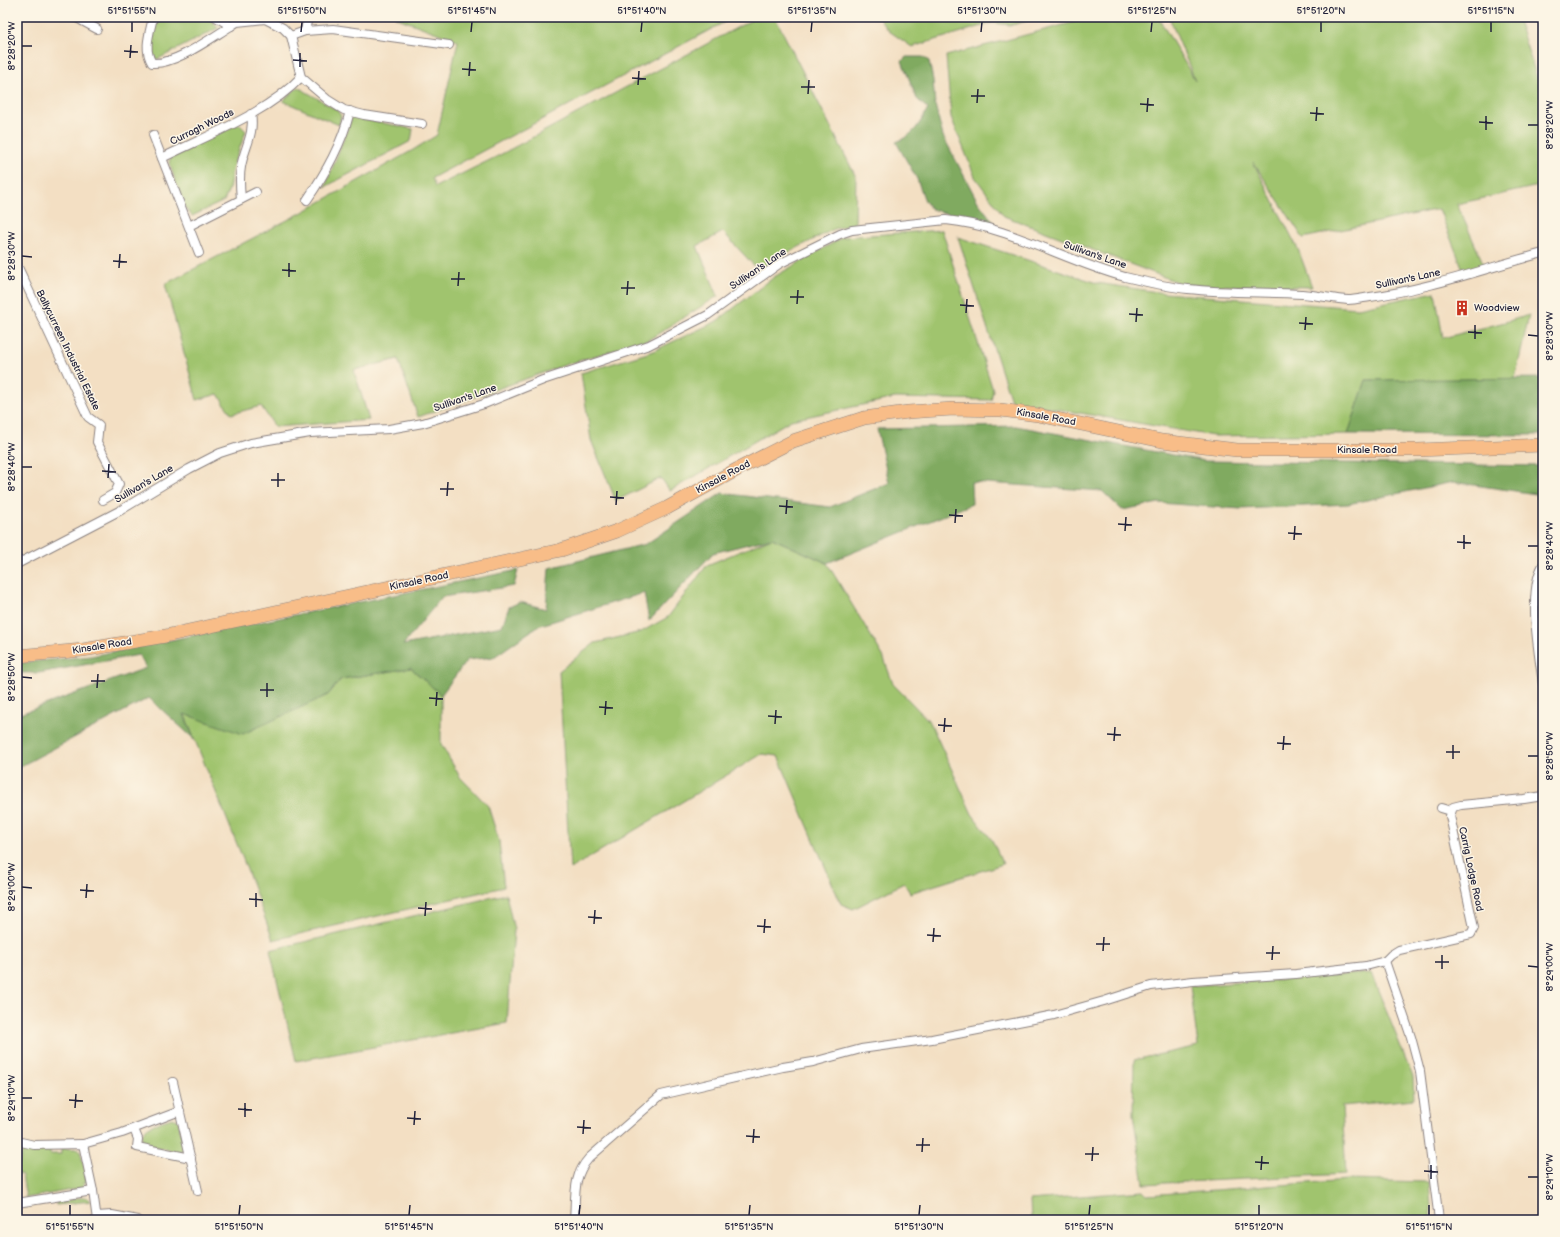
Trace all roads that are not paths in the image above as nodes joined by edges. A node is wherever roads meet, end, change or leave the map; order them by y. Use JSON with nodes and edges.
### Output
{"nodes":[{"id":1,"x":75,"y":17,"type":"edge"},
{"id":2,"x":153,"y":17,"type":"edge"},
{"id":3,"x":216,"y":17,"type":"edge"},
{"id":4,"x":308,"y":17,"type":"edge"},
{"id":5,"x":231,"y":26,"type":"junction"},
{"id":6,"x":97,"y":29,"type":"dead end"},
{"id":7,"x":305,"y":31,"type":"junction"},
{"id":8,"x":291,"y":36,"type":"junction"},
{"id":9,"x":449,"y":45,"type":"dead end"},
{"id":10,"x":301,"y":78,"type":"junction"},
{"id":11,"x":350,"y":112,"type":"junction"},
{"id":12,"x":251,"y":114,"type":"junction"},
{"id":13,"x":422,"y":124,"type":"dead end"},
{"id":14,"x":153,"y":135,"type":"dead end"},
{"id":15,"x":162,"y":158,"type":"junction"},
{"id":16,"x":256,"y":192,"type":"dead end"},
{"id":17,"x":241,"y":199,"type":"junction"},
{"id":18,"x":307,"y":200,"type":"dead end"},
{"id":19,"x":189,"y":226,"type":"junction"},
{"id":20,"x":199,"y":253,"type":"dead end"},
{"id":21,"x":1543,"y":253,"type":"edge"},
{"id":22,"x":17,"y":265,"type":"edge"},
{"id":23,"x":1543,"y":445,"type":"edge"},
{"id":24,"x":1440,"y":450,"type":"junction"},
{"id":25,"x":1543,"y":454,"type":"edge"},
{"id":26,"x":103,"y":500,"type":"dead end"},
{"id":27,"x":17,"y":564,"type":"edge"},
{"id":28,"x":1543,"y":564,"type":"edge"},
{"id":29,"x":1536,"y":617,"type":"junction"},
{"id":30,"x":1543,"y":629,"type":"edge"},
{"id":31,"x":17,"y":656,"type":"edge"},
{"id":32,"x":1543,"y":684,"type":"edge"},
{"id":33,"x":1543,"y":796,"type":"edge"},
{"id":34,"x":1441,"y":808,"type":"dead end"},
{"id":35,"x":1451,"y":811,"type":"junction"},
{"id":36,"x":1385,"y":961,"type":"junction"},
{"id":37,"x":173,"y":1082,"type":"dead end"},
{"id":38,"x":180,"y":1111,"type":"junction"},
{"id":39,"x":134,"y":1129,"type":"junction"},
{"id":40,"x":17,"y":1141,"type":"edge"},
{"id":41,"x":83,"y":1144,"type":"junction"},
{"id":42,"x":191,"y":1158,"type":"junction"},
{"id":43,"x":93,"y":1191,"type":"junction"},
{"id":44,"x":198,"y":1191,"type":"dead end"},
{"id":45,"x":17,"y":1203,"type":"edge"},
{"id":46,"x":97,"y":1218,"type":"edge"},
{"id":47,"x":138,"y":1220,"type":"edge"},
{"id":48,"x":574,"y":1220,"type":"edge"},
{"id":49,"x":1439,"y":1220,"type":"edge"}],
"edges":[{"from":1,"to":6,"type":"street"},
{"from":2,"to":5,"type":"street"},
{"from":3,"to":5,"type":"street"},
{"from":4,"to":7,"type":"street"},
{"from":5,"to":8,"type":"street"},
{"from":7,"to":8,"type":"street"},
{"from":7,"to":9,"type":"street"},
{"from":8,"to":10,"type":"street"},
{"from":10,"to":11,"type":"street"},
{"from":10,"to":12,"type":"street","name":"Curragh Woods"},
{"from":11,"to":13,"type":"street"},
{"from":11,"to":18,"type":"street"},
{"from":12,"to":15,"type":"street","name":"Curragh Woods"},
{"from":12,"to":17,"type":"street","name":"Curragh Woods"},
{"from":14,"to":15,"type":"street","name":"Curragh Woods"},
{"from":15,"to":19,"type":"street","name":"Curragh Woods"},
{"from":16,"to":17,"type":"street"},
{"from":17,"to":19,"type":"street"},
{"from":19,"to":20,"type":"street","name":"Curragh Woods"},
{"from":21,"to":27,"type":"street","name":"Sullivan's Lane"},
{"from":22,"to":26,"type":"street","name":"Ballycurreen Industrial Estate"},
{"from":23,"to":24,"type":"highway","name":"Kinsale Road"},
{"from":24,"to":25,"type":"highway","name":"Kinsale Road"},
{"from":24,"to":31,"type":"highway","name":"Kinsale Road"},
{"from":28,"to":29,"type":"street"},
{"from":29,"to":30,"type":"street"},
{"from":29,"to":32,"type":"street"},
{"from":33,"to":35,"type":"street"},
{"from":34,"to":35,"type":"street"},
{"from":35,"to":36,"type":"street","name":"Carrig Lodge Road"},
{"from":36,"to":48,"type":"street"},
{"from":36,"to":49,"type":"street"},
{"from":37,"to":38,"type":"street"},
{"from":38,"to":39,"type":"street"},
{"from":38,"to":42,"type":"street"},
{"from":39,"to":41,"type":"street"},
{"from":39,"to":42,"type":"street"},
{"from":40,"to":41,"type":"street"},
{"from":41,"to":43,"type":"street"},
{"from":42,"to":44,"type":"street"},
{"from":43,"to":45,"type":"street"},
{"from":43,"to":46,"type":"street"},
{"from":46,"to":47,"type":"street"}]}
